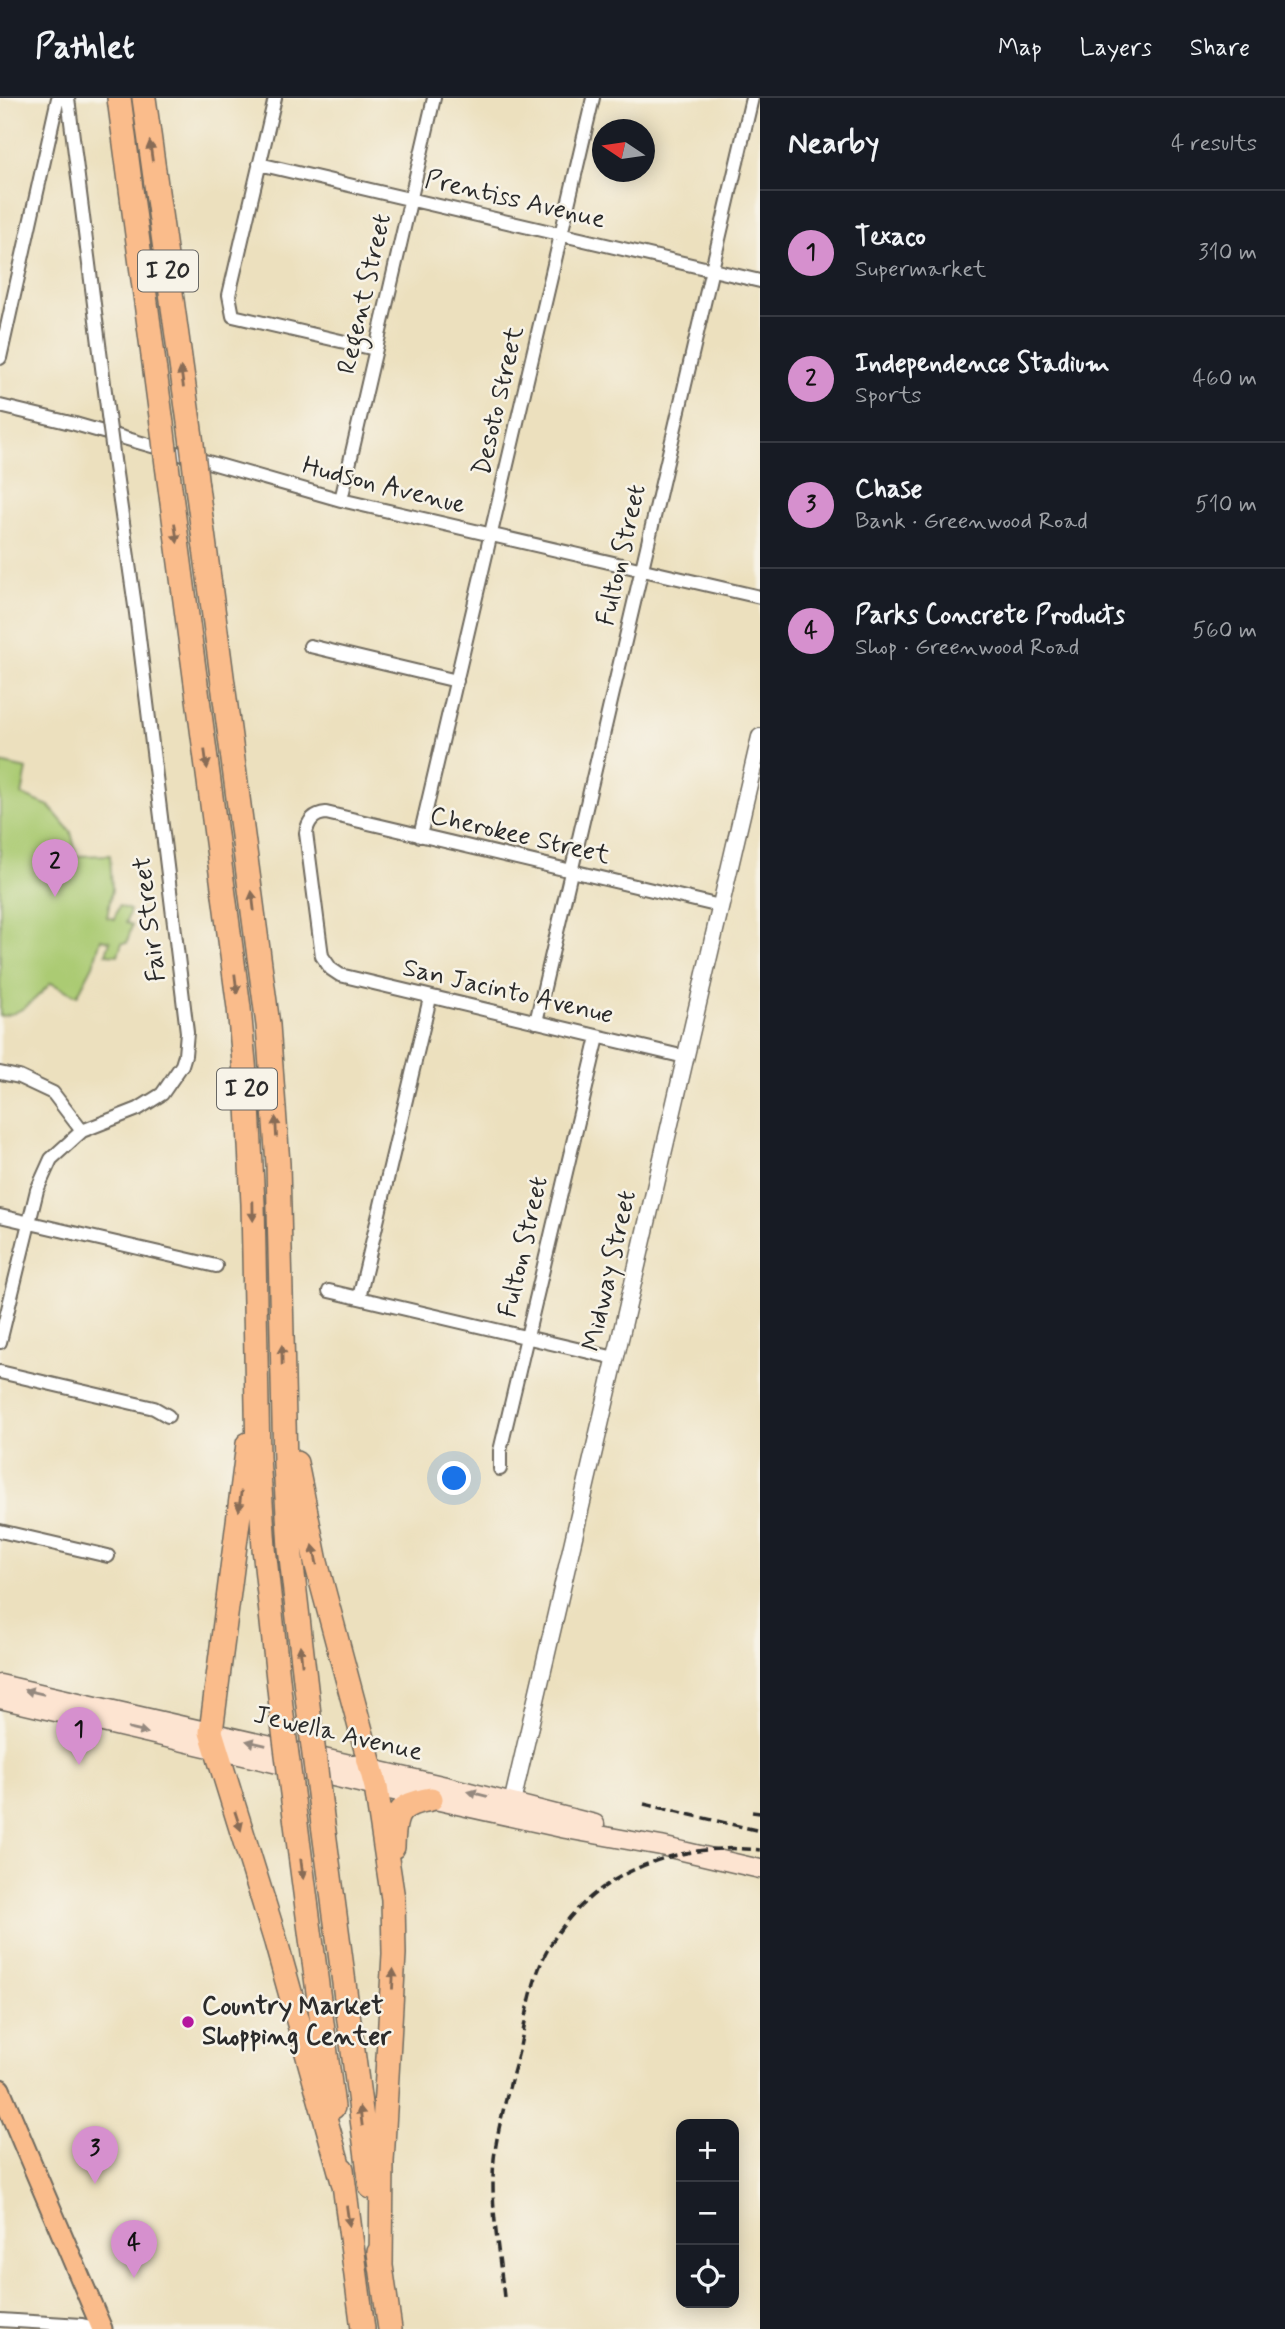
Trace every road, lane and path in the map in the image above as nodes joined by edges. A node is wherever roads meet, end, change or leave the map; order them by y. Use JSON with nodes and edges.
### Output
{"nodes":[{"id":1,"x":58,"y":98,"type":"edge"},
{"id":2,"x":68,"y":98,"type":"edge"},
{"id":3,"x":119,"y":98,"type":"edge"},
{"id":4,"x":144,"y":98,"type":"edge"},
{"id":5,"x":275,"y":98,"type":"edge"},
{"id":6,"x":434,"y":98,"type":"edge"},
{"id":7,"x":593,"y":98,"type":"edge"},
{"id":8,"x":752,"y":98,"type":"edge"},
{"id":9,"x":259,"y":164,"type":"junction"},
{"id":10,"x":410,"y":200,"type":"junction"},
{"id":11,"x":561,"y":234,"type":"junction"},
{"id":12,"x":711,"y":270,"type":"junction"},
{"id":13,"x":760,"y":281,"type":"edge"},
{"id":14,"x":375,"y":349,"type":"junction"},
{"id":15,"x":0,"y":358,"type":"edge"},
{"id":16,"x":0,"y":406,"type":"edge"},
{"id":17,"x":341,"y":500,"type":"junction"},
{"id":18,"x":491,"y":535,"type":"junction"},
{"id":19,"x":642,"y":570,"type":"junction"},
{"id":20,"x":760,"y":597,"type":"edge"},
{"id":21,"x":310,"y":646,"type":"dead end"},
{"id":22,"x":457,"y":681,"type":"junction"},
{"id":23,"x":760,"y":737,"type":"edge"},
{"id":24,"x":420,"y":836,"type":"junction"},
{"id":25,"x":571,"y":872,"type":"junction"},
{"id":26,"x":720,"y":906,"type":"junction"},
{"id":27,"x":325,"y":962,"type":"joint"},
{"id":28,"x":430,"y":998,"type":"junction"},
{"id":29,"x":536,"y":1023,"type":"junction"},
{"id":30,"x":597,"y":1037,"type":"junction"},
{"id":31,"x":685,"y":1057,"type":"junction"},
{"id":32,"x":0,"y":1073,"type":"edge"},
{"id":33,"x":82,"y":1131,"type":"junction"},
{"id":34,"x":0,"y":1216,"type":"edge"},
{"id":35,"x":29,"y":1222,"type":"junction"},
{"id":36,"x":216,"y":1266,"type":"dead end"},
{"id":37,"x":329,"y":1291,"type":"dead end"},
{"id":38,"x":359,"y":1298,"type":"junction"},
{"id":39,"x":526,"y":1338,"type":"junction"},
{"id":40,"x":0,"y":1342,"type":"edge"},
{"id":41,"x":615,"y":1358,"type":"junction"},
{"id":42,"x":0,"y":1372,"type":"edge"},
{"id":43,"x":283,"y":1397,"type":"junction"},
{"id":44,"x":256,"y":1410,"type":"junction"},
{"id":45,"x":168,"y":1416,"type":"dead end"},
{"id":46,"x":500,"y":1469,"type":"dead end"},
{"id":47,"x":0,"y":1531,"type":"edge"},
{"id":48,"x":108,"y":1556,"type":"dead end"},
{"id":49,"x":0,"y":1684,"type":"edge"},
{"id":50,"x":0,"y":1699,"type":"edge"},
{"id":51,"x":213,"y":1741,"type":"junction"},
{"id":52,"x":374,"y":1778,"type":"junction"},
{"id":53,"x":431,"y":1799,"type":"junction"},
{"id":54,"x":510,"y":1810,"type":"junction"},
{"id":55,"x":760,"y":1869,"type":"edge"},
{"id":56,"x":393,"y":1899,"type":"junction"},
{"id":57,"x":0,"y":2089,"type":"edge"},
{"id":58,"x":343,"y":2182,"type":"junction"},
{"id":59,"x":381,"y":2267,"type":"junction"},
{"id":60,"x":0,"y":2320,"type":"edge"},
{"id":61,"x":101,"y":2329,"type":"edge"},
{"id":62,"x":363,"y":2329,"type":"edge"},
{"id":63,"x":390,"y":2329,"type":"edge"}],
"edges":[{"from":1,"to":15,"type":"street"},
{"from":2,"to":33,"type":"street","name":"Fair Street","bridge":true},
{"from":3,"to":44,"type":"highway","number":"I 20","one_way":true,"bridge":true},
{"from":43,"to":4,"type":"highway","number":"I 20","one_way":true,"bridge":true},
{"from":5,"to":9,"type":"street"},
{"from":6,"to":10,"type":"street","name":"Regent Street"},
{"from":7,"to":11,"type":"street","name":"Desoto Street"},
{"from":8,"to":12,"type":"street","name":"Fulton Street"},
{"from":9,"to":10,"type":"street","name":"Prentiss Avenue"},
{"from":9,"to":14,"type":"street"},
{"from":10,"to":11,"type":"street","name":"Prentiss Avenue"},
{"from":10,"to":14,"type":"street","name":"Regent Street"},
{"from":11,"to":12,"type":"street","name":"Prentiss Avenue"},
{"from":11,"to":18,"type":"street","name":"Desoto Street"},
{"from":12,"to":13,"type":"street","name":"Prentiss Avenue"},
{"from":12,"to":19,"type":"street","name":"Fulton Street"},
{"from":14,"to":17,"type":"street","name":"Regent Street"},
{"from":16,"to":17,"type":"street","name":"Hudson Avenue"},
{"from":17,"to":18,"type":"street","name":"Hudson Avenue"},
{"from":18,"to":19,"type":"street","name":"Hudson Avenue"},
{"from":18,"to":22,"type":"street","name":"Desoto Street"},
{"from":19,"to":20,"type":"street","name":"Hudson Avenue"},
{"from":19,"to":25,"type":"street","name":"Fulton Street"},
{"from":21,"to":22,"type":"street"},
{"from":22,"to":24,"type":"street","name":"Desoto Street"},
{"from":23,"to":26,"type":"street","name":"Midway Street"},
{"from":24,"to":25,"type":"street","name":"Cherokee Street"},
{"from":24,"to":27,"type":"street","name":"Cherokee Street"},
{"from":25,"to":26,"type":"street","name":"Cherokee Street"},
{"from":25,"to":29,"type":"street","name":"Fulton Street"},
{"from":26,"to":31,"type":"street","name":"Midway Street"},
{"from":27,"to":28,"type":"street","name":"San Jacinto Avenue"},
{"from":28,"to":29,"type":"street","name":"San Jacinto Avenue"},
{"from":28,"to":38,"type":"street"},
{"from":29,"to":30,"type":"street","name":"San Jacinto Avenue"},
{"from":30,"to":31,"type":"street","name":"San Jacinto Avenue"},
{"from":30,"to":39,"type":"street","name":"Fulton Street"},
{"from":31,"to":41,"type":"street","name":"Midway Street"},
{"from":32,"to":33,"type":"street"},
{"from":33,"to":35,"type":"street","name":"Fair Street"},
{"from":34,"to":35,"type":"street"},
{"from":35,"to":36,"type":"street"},
{"from":35,"to":40,"type":"street","name":"Fair Street"},
{"from":37,"to":38,"type":"street"},
{"from":38,"to":39,"type":"street"},
{"from":39,"to":41,"type":"street"},
{"from":39,"to":46,"type":"street","name":"Fulton Street"},
{"from":41,"to":54,"type":"street","name":"Midway Street"},
{"from":42,"to":45,"type":"street"},
{"from":52,"to":43,"type":"highway","one_way":true},
{"from":59,"to":43,"type":"highway","number":"I 20","one_way":true,"bridge":true},
{"from":44,"to":51,"type":"highway","one_way":true},
{"from":44,"to":58,"type":"highway","number":"I 20","one_way":true,"bridge":true},
{"from":47,"to":48,"type":"street"},
{"from":51,"to":49,"type":"main road","name":"Jewella Avenue","one_way":true},
{"from":50,"to":51,"type":"main road","name":"Jewella Avenue","one_way":true},
{"from":51,"to":52,"type":"main road","name":"Jewella Avenue"},
{"from":51,"to":58,"type":"highway","one_way":true},
{"from":52,"to":53,"type":"main road","name":"Jewella Avenue"},
{"from":54,"to":52,"type":"main road","name":"Jewella Avenue","one_way":true},
{"from":52,"to":56,"type":"highway"},
{"from":53,"to":54,"type":"main road","name":"Jewella Avenue"},
{"from":53,"to":56,"type":"highway"},
{"from":54,"to":55,"type":"main road","name":"Jewella Avenue"},
{"from":59,"to":56,"type":"highway","one_way":true},
{"from":57,"to":61,"type":"main road"},
{"from":58,"to":62,"type":"highway","number":"I 20","one_way":true},
{"from":59,"to":63,"type":"highway","number":"I 20"},
{"from":60,"to":61,"type":"street"}]}
